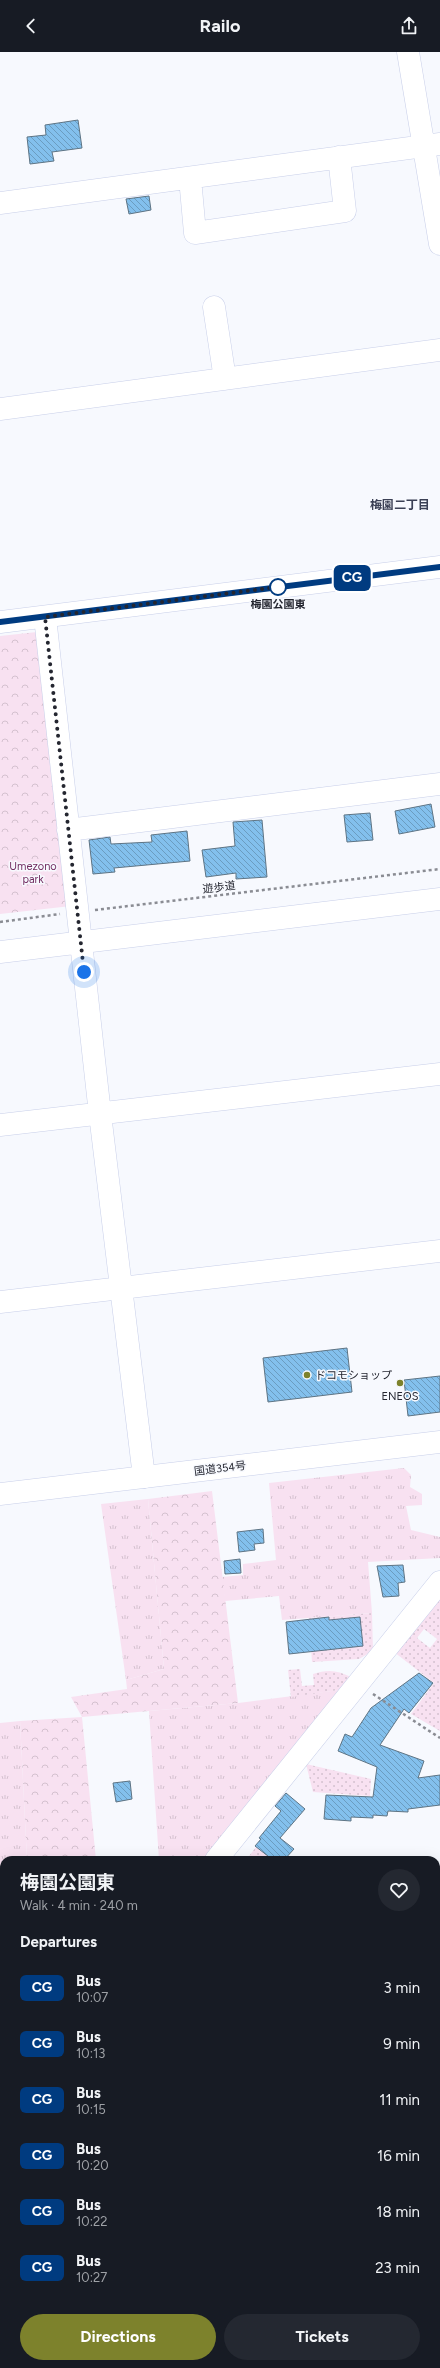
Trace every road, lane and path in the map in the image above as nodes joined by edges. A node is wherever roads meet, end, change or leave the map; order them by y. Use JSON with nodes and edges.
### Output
{"nodes":[{"id":1,"x":408,"y":52,"type":"edge"},
{"id":2,"x":431,"y":145,"type":"edge"},
{"id":3,"x":339,"y":157,"type":"junction"},
{"id":4,"x":190,"y":178,"type":"junction"},
{"id":5,"x":0,"y":203,"type":"edge"},
{"id":6,"x":440,"y":243,"type":"edge"},
{"id":7,"x":214,"y":307,"type":"dead end"},
{"id":8,"x":440,"y":350,"type":"edge"},
{"id":9,"x":225,"y":379,"type":"junction"},
{"id":10,"x":0,"y":409,"type":"edge"},
{"id":11,"x":440,"y":567,"type":"edge"},
{"id":12,"x":45,"y":617,"type":"junction"},
{"id":13,"x":0,"y":622,"type":"edge"},
{"id":14,"x":440,"y":784,"type":"edge"},
{"id":15,"x":68,"y":830,"type":"junction"},
{"id":16,"x":440,"y":869,"type":"edge"},
{"id":17,"x":440,"y":899,"type":"edge"},
{"id":18,"x":77,"y":913,"type":"junction"},
{"id":19,"x":0,"y":922,"type":"edge"},
{"id":20,"x":80,"y":940,"type":"junction"},
{"id":21,"x":0,"y":952,"type":"edge"},
{"id":22,"x":440,"y":1074,"type":"edge"},
{"id":23,"x":100,"y":1114,"type":"junction"},
{"id":24,"x":0,"y":1125,"type":"edge"},
{"id":25,"x":440,"y":1250,"type":"edge"},
{"id":26,"x":122,"y":1288,"type":"junction"},
{"id":27,"x":0,"y":1302,"type":"edge"},
{"id":28,"x":440,"y":1442,"type":"edge"},
{"id":29,"x":144,"y":1477,"type":"junction"},
{"id":30,"x":0,"y":1494,"type":"edge"},
{"id":31,"x":440,"y":1582,"type":"edge"},
{"id":32,"x":358,"y":1684,"type":"junction"},
{"id":33,"x":440,"y":1738,"type":"edge"},
{"id":34,"x":219,"y":1856,"type":"edge"}],
"edges":[{"from":1,"to":2,"type":"main road"},
{"from":2,"to":3,"type":"main road"},
{"from":2,"to":6,"type":"main road"},
{"from":3,"to":4,"type":"main road"},
{"from":3,"to":4,"type":"main road"},
{"from":4,"to":5,"type":"main road"},
{"from":7,"to":9,"type":"main road"},
{"from":8,"to":9,"type":"main road"},
{"from":9,"to":10,"type":"main road"},
{"from":11,"to":12,"type":"main road"},
{"from":12,"to":13,"type":"main road"},
{"from":12,"to":15,"type":"main road"},
{"from":14,"to":15,"type":"main road"},
{"from":15,"to":18,"type":"main road"},
{"from":16,"to":18,"type":"path","name":"遊歩道"},
{"from":17,"to":20,"type":"main road"},
{"from":18,"to":19,"type":"path","name":"遊歩道"},
{"from":18,"to":20,"type":"main road"},
{"from":20,"to":21,"type":"main road"},
{"from":20,"to":23,"type":"main road"},
{"from":22,"to":23,"type":"main road"},
{"from":23,"to":24,"type":"main road"},
{"from":23,"to":26,"type":"main road"},
{"from":25,"to":26,"type":"main road"},
{"from":26,"to":27,"type":"main road"},
{"from":26,"to":29,"type":"main road"},
{"from":28,"to":29,"type":"main road","name":"国道354号"},
{"from":29,"to":30,"type":"main road","name":"国道354号"},
{"from":31,"to":32,"type":"main road"},
{"from":32,"to":33,"type":"path"},
{"from":32,"to":34,"type":"main road"}]}
